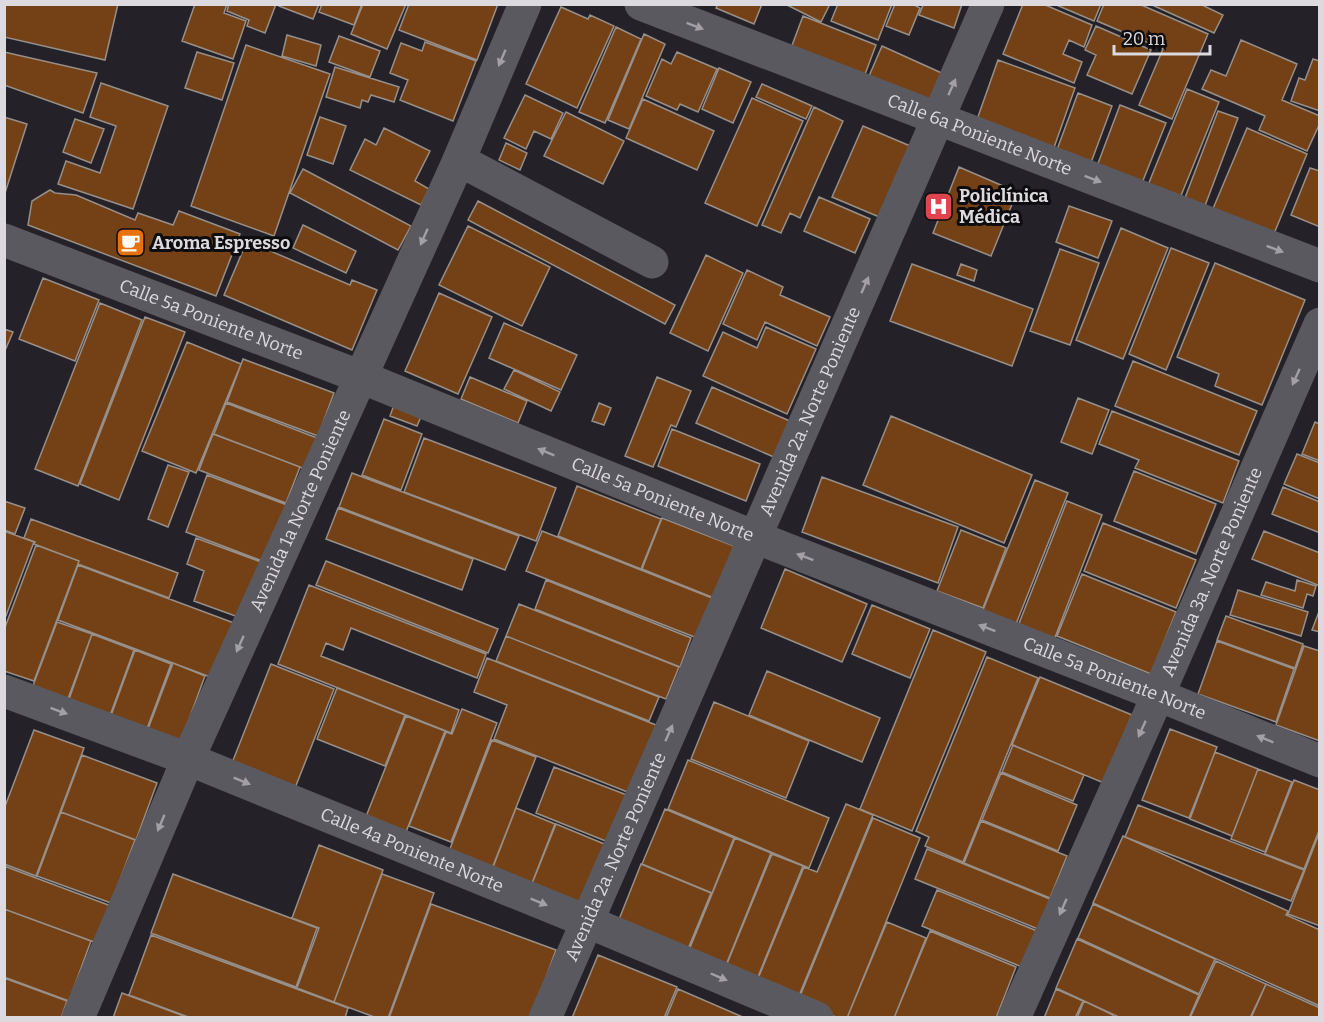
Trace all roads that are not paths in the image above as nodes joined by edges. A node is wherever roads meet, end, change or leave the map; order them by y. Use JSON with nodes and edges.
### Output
{"nodes":[{"id":1,"x":525,"y":4,"type":"edge"},
{"id":2,"x":641,"y":4,"type":"edge"},
{"id":3,"x":988,"y":4,"type":"edge"},
{"id":4,"x":938,"y":119,"type":"junction"},
{"id":5,"x":459,"y":160,"type":"junction"},
{"id":6,"x":4,"y":240,"type":"edge"},
{"id":7,"x":652,"y":262,"type":"dead end"},
{"id":8,"x":1320,"y":266,"type":"edge"},
{"id":9,"x":1320,"y":324,"type":"edge"},
{"id":10,"x":361,"y":377,"type":"junction"},
{"id":11,"x":755,"y":537,"type":"junction"},
{"id":12,"x":4,"y":691,"type":"edge"},
{"id":13,"x":1158,"y":696,"type":"junction"},
{"id":14,"x":188,"y":759,"type":"junction"},
{"id":15,"x":1320,"y":761,"type":"edge"},
{"id":16,"x":586,"y":921,"type":"junction"},
{"id":17,"x":78,"y":1017,"type":"edge"},
{"id":18,"x":545,"y":1017,"type":"edge"},
{"id":19,"x":817,"y":1017,"type":"edge"},
{"id":20,"x":1014,"y":1017,"type":"edge"}],
"edges":[{"from":1,"to":5,"type":"street","name":"Avenida 1a Norte Poniente","one_way":true},
{"from":2,"to":4,"type":"street","name":"Calle 6a Poniente Norte","one_way":true},
{"from":4,"to":3,"type":"street","name":"Avenida 2a. Norte Poniente","one_way":true},
{"from":4,"to":8,"type":"street","name":"Calle 6a Poniente Norte","one_way":true},
{"from":11,"to":4,"type":"street","name":"Avenida 2a. Norte Poniente","one_way":true},
{"from":5,"to":7,"type":"street"},
{"from":5,"to":10,"type":"street","name":"Avenida 1a Norte Poniente","one_way":true},
{"from":6,"to":10,"type":"street","name":"Calle 5a Poniente Norte"},
{"from":9,"to":13,"type":"street","name":"Avenida 3a. Norte Poniente","one_way":true},
{"from":11,"to":10,"type":"street","name":"Calle 5a Poniente Norte","one_way":true},
{"from":10,"to":14,"type":"street","name":"Avenida 1a Norte Poniente","one_way":true},
{"from":13,"to":11,"type":"street","name":"Calle 5a Poniente Norte","one_way":true},
{"from":16,"to":11,"type":"street","name":"Avenida 2a. Norte Poniente","one_way":true},
{"from":12,"to":14,"type":"street","name":"Calle 4a Poniente Norte","one_way":true},
{"from":15,"to":13,"type":"street","name":"Calle 5a Poniente Norte","one_way":true},
{"from":13,"to":20,"type":"street","name":"Avenida 3a. Norte Poniente","one_way":true},
{"from":14,"to":16,"type":"street","name":"Calle 4a Poniente Norte","one_way":true},
{"from":14,"to":17,"type":"street","name":"Avenida 1a Norte Poniente","one_way":true},
{"from":16,"to":18,"type":"street","name":"Avenida 2a. Norte Poniente"},
{"from":16,"to":19,"type":"street","name":"Calle 4a Poniente Norte","one_way":true}]}
